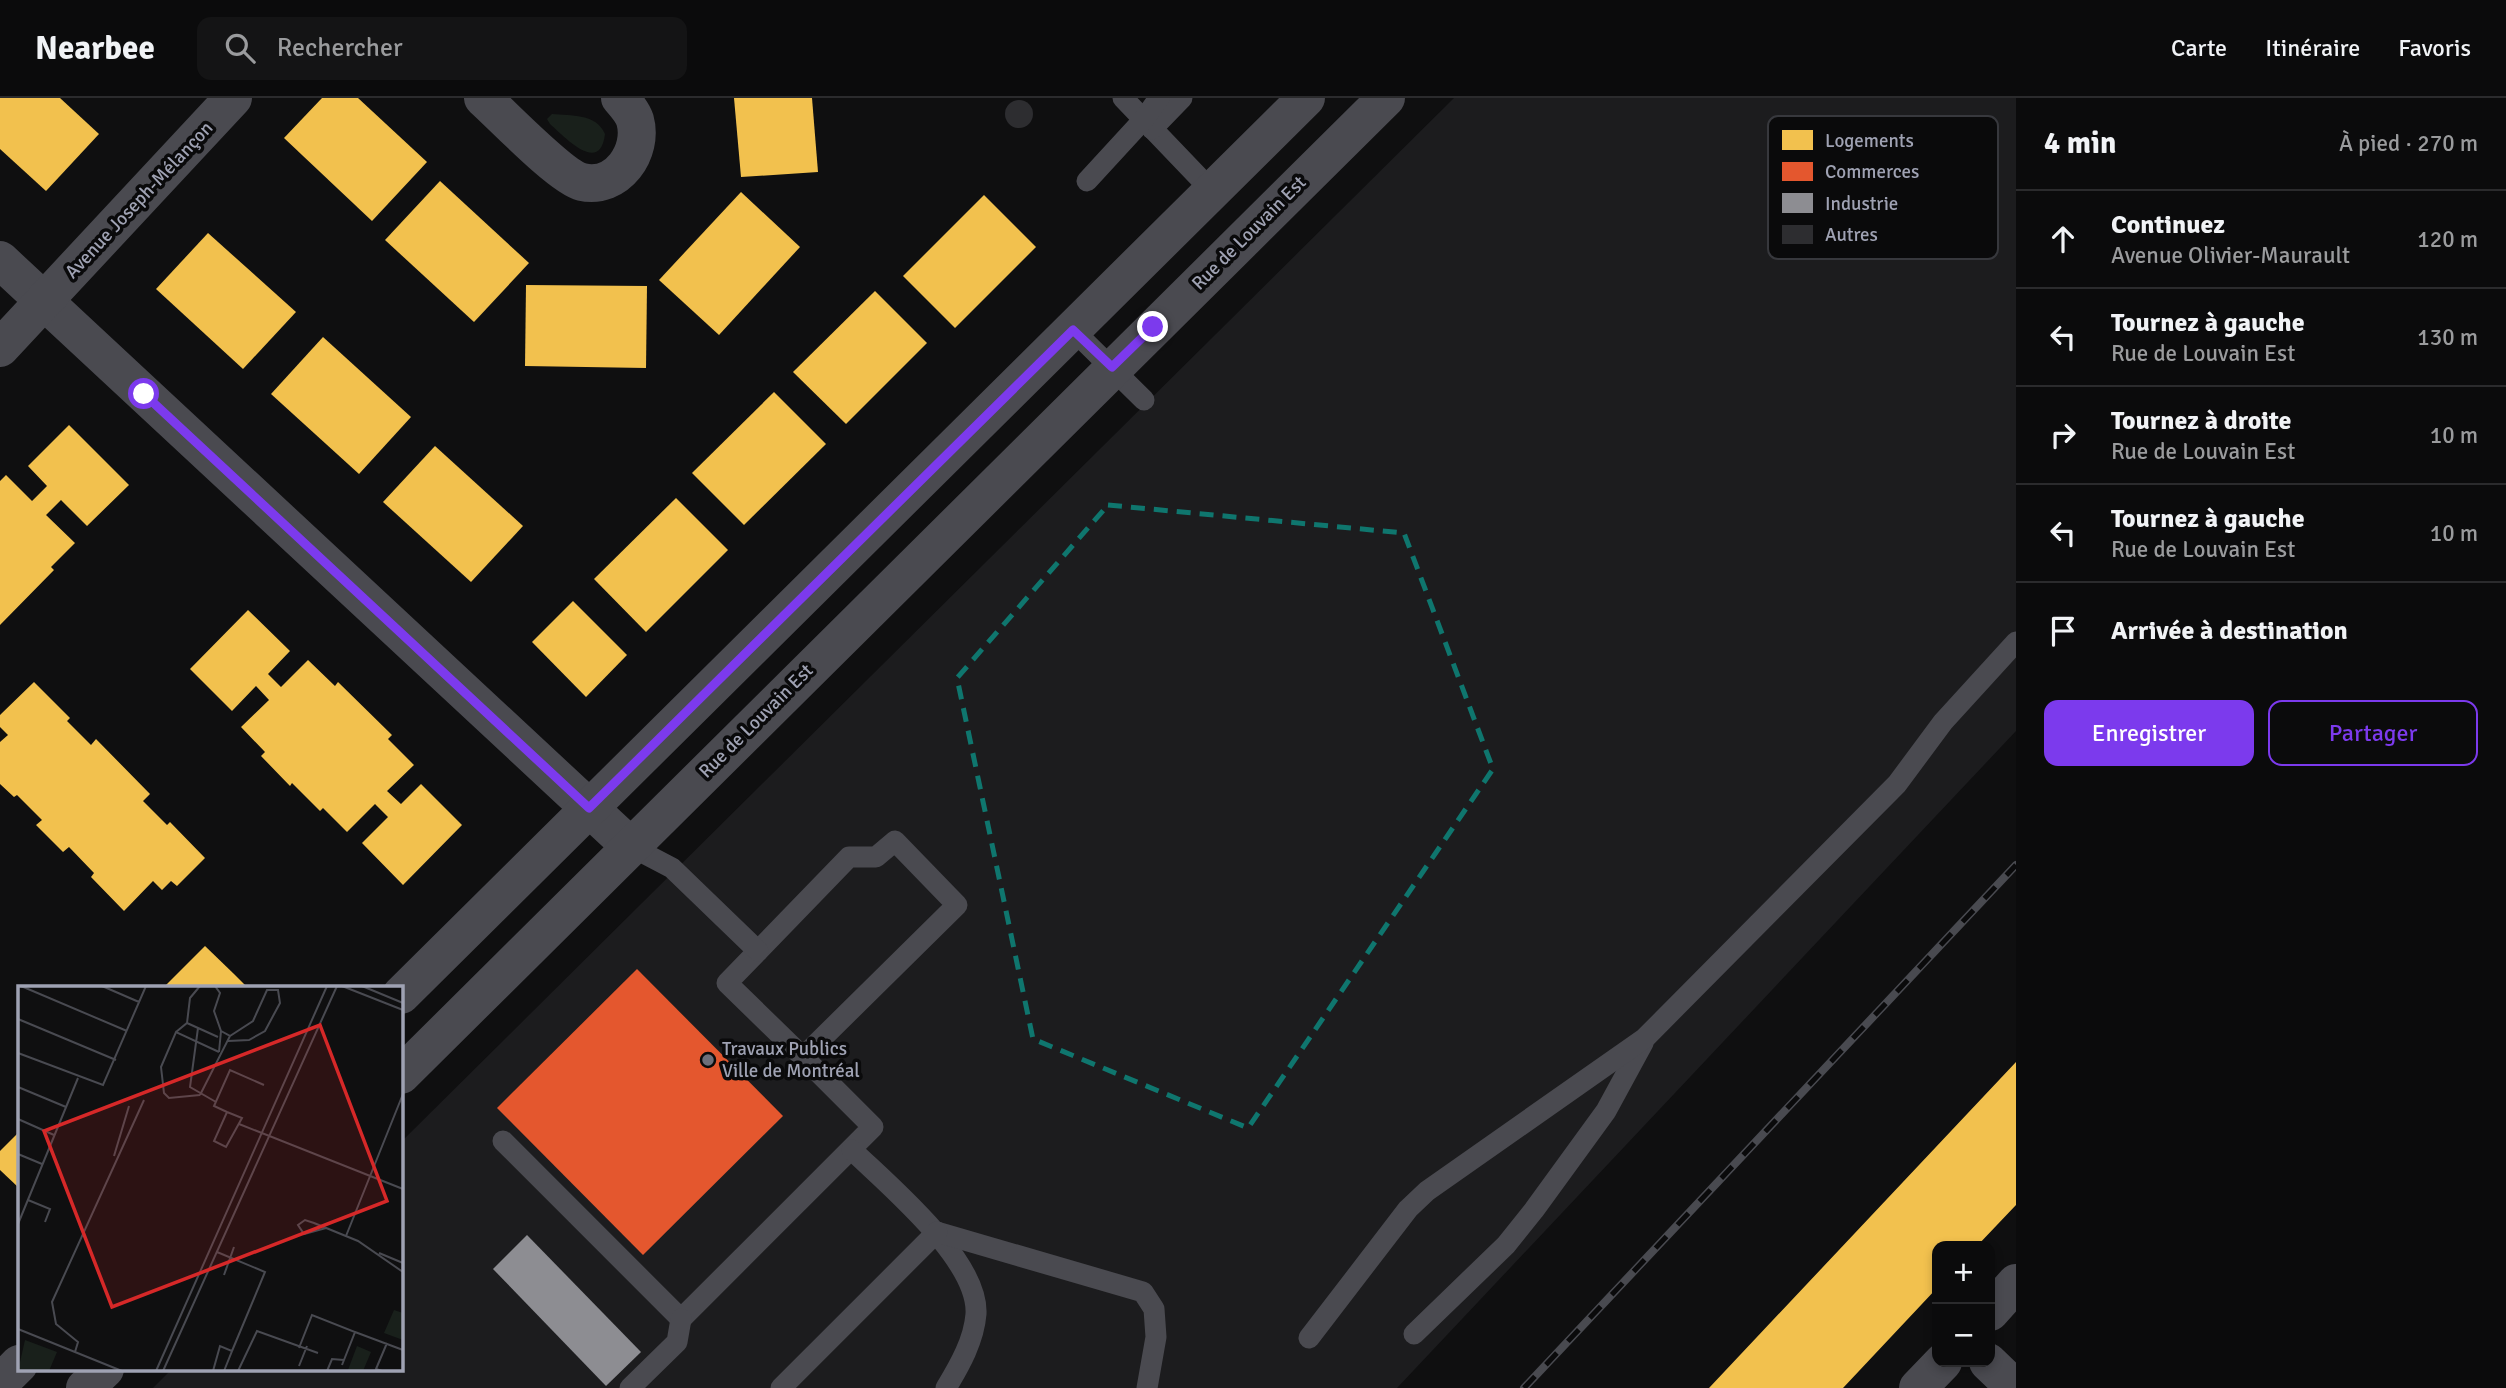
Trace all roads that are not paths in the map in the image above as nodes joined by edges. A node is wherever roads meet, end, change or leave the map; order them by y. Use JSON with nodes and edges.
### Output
{"nodes":[{"id":1,"x":233,"y":98,"type":"edge"},
{"id":2,"x":483,"y":98,"type":"edge"},
{"id":3,"x":620,"y":98,"type":"edge"},
{"id":4,"x":1123,"y":98,"type":"edge"},
{"id":5,"x":1159,"y":98,"type":"edge"},
{"id":6,"x":1182,"y":98,"type":"edge"},
{"id":7,"x":1306,"y":98,"type":"edge"},
{"id":8,"x":1386,"y":98,"type":"edge"},
{"id":9,"x":1148,"y":124,"type":"junction"},
{"id":10,"x":1087,"y":181,"type":"dead end"},
{"id":11,"x":1212,"y":191,"type":"junction"},
{"id":12,"x":0,"y":260,"type":"edge"},
{"id":13,"x":44,"y":301,"type":"junction"},
{"id":14,"x":1073,"y":330,"type":"junction"},
{"id":15,"x":0,"y":348,"type":"edge"},
{"id":16,"x":1112,"y":367,"type":"junction"},
{"id":17,"x":1144,"y":400,"type":"dead end"},
{"id":18,"x":2016,"y":642,"type":"edge"},
{"id":19,"x":589,"y":808,"type":"junction"},
{"id":20,"x":630,"y":846,"type":"junction"},
{"id":21,"x":758,"y":951,"type":"junction"},
{"id":22,"x":402,"y":994,"type":"edge"},
{"id":23,"x":1645,"y":1038,"type":"junction"},
{"id":24,"x":803,"y":1057,"type":"junction"},
{"id":25,"x":402,"y":1074,"type":"edge"},
{"id":26,"x":503,"y":1141,"type":"dead end"},
{"id":27,"x":852,"y":1150,"type":"junction"},
{"id":28,"x":937,"y":1232,"type":"junction"},
{"id":29,"x":2016,"y":1283,"type":"edge"},
{"id":30,"x":1995,"y":1306,"type":"edge"},
{"id":31,"x":681,"y":1319,"type":"junction"},
{"id":32,"x":1414,"y":1334,"type":"dead end"},
{"id":33,"x":1309,"y":1338,"type":"dead end"},
{"id":34,"x":18,"y":1365,"type":"edge"},
{"id":35,"x":1938,"y":1367,"type":"edge"},
{"id":36,"x":1993,"y":1367,"type":"edge"},
{"id":37,"x":104,"y":1370,"type":"edge"},
{"id":38,"x":0,"y":1383,"type":"edge"},
{"id":39,"x":85,"y":1388,"type":"edge"},
{"id":40,"x":630,"y":1388,"type":"edge"},
{"id":41,"x":781,"y":1388,"type":"edge"},
{"id":42,"x":946,"y":1388,"type":"edge"},
{"id":43,"x":1147,"y":1388,"type":"edge"},
{"id":44,"x":1917,"y":1388,"type":"edge"},
{"id":45,"x":2015,"y":1388,"type":"edge"}],
"edges":[{"from":1,"to":13,"type":"street","name":"Avenue Joseph-Mélançon"},
{"from":2,"to":3,"type":"street"},
{"from":4,"to":9,"type":"lane"},
{"from":5,"to":9,"type":"lane"},
{"from":6,"to":9,"type":"lane"},
{"from":7,"to":11,"type":"street"},
{"from":8,"to":16,"type":"street","name":"Rue de Louvain Est"},
{"from":9,"to":10,"type":"lane"},
{"from":9,"to":11,"type":"lane"},
{"from":11,"to":14,"type":"street"},
{"from":12,"to":13,"type":"street"},
{"from":13,"to":15,"type":"street","name":"Avenue Joseph-Mélançon"},
{"from":13,"to":19,"type":"street"},
{"from":14,"to":16,"type":"lane"},
{"from":14,"to":19,"type":"street"},
{"from":16,"to":17,"type":"lane"},
{"from":16,"to":20,"type":"street","name":"Rue de Louvain Est"},
{"from":18,"to":23,"type":"lane"},
{"from":19,"to":20,"type":"street"},
{"from":19,"to":22,"type":"street"},
{"from":20,"to":21,"type":"lane"},
{"from":20,"to":25,"type":"street","name":"Rue de Louvain Est"},
{"from":21,"to":24,"type":"lane"},
{"from":21,"to":24,"type":"lane"},
{"from":23,"to":32,"type":"lane"},
{"from":23,"to":33,"type":"lane"},
{"from":24,"to":27,"type":"lane"},
{"from":26,"to":31,"type":"lane"},
{"from":27,"to":28,"type":"lane"},
{"from":27,"to":31,"type":"lane"},
{"from":28,"to":41,"type":"lane"},
{"from":28,"to":42,"type":"lane"},
{"from":28,"to":43,"type":"lane"},
{"from":29,"to":30,"type":"street"},
{"from":31,"to":40,"type":"lane"},
{"from":34,"to":38,"type":"street"},
{"from":35,"to":44,"type":"street"},
{"from":36,"to":45,"type":"street"},
{"from":37,"to":39,"type":"street"}]}
